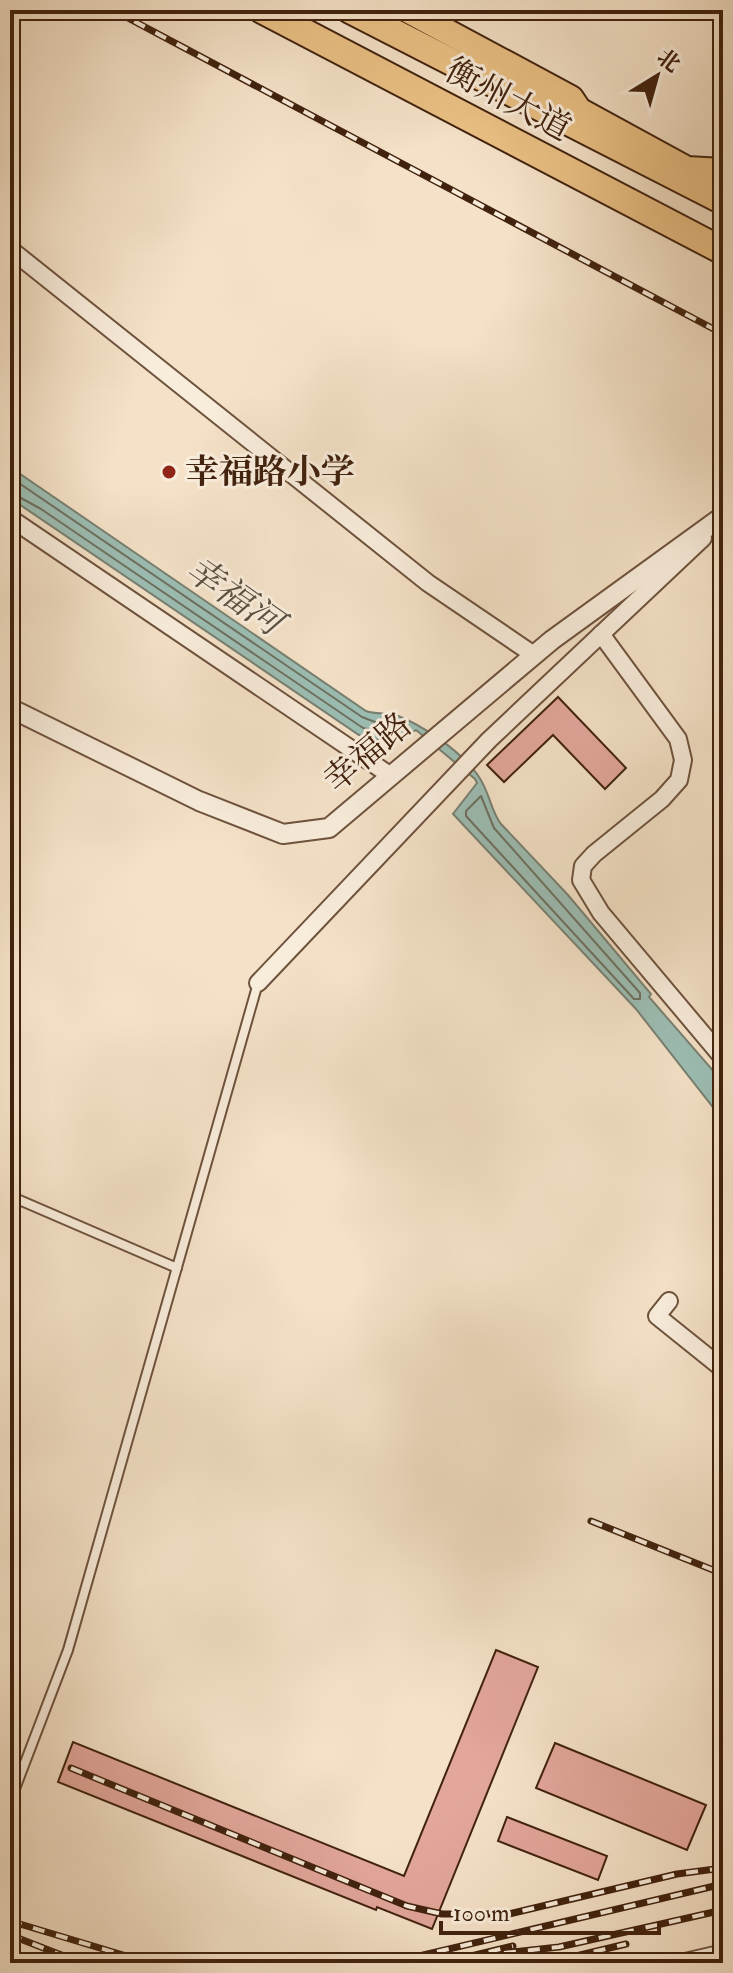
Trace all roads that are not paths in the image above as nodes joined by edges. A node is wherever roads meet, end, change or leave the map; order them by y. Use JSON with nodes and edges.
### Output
{"nodes":[{"id":1,"x":262,"y":10,"type":"edge"},
{"id":2,"x":350,"y":10,"type":"edge"},
{"id":3,"x":407,"y":10,"type":"edge"},
{"id":4,"x":678,"y":171,"type":"junction"},
{"id":5,"x":723,"y":171,"type":"edge"},
{"id":6,"x":723,"y":201,"type":"edge"},
{"id":7,"x":10,"y":249,"type":"edge"},
{"id":8,"x":723,"y":251,"type":"edge"},
{"id":9,"x":723,"y":516,"type":"edge"},
{"id":10,"x":10,"y":518,"type":"edge"},
{"id":11,"x":601,"y":634,"type":"junction"},
{"id":12,"x":534,"y":655,"type":"junction"},
{"id":13,"x":10,"y":708,"type":"edge"},
{"id":14,"x":391,"y":776,"type":"junction"},
{"id":15,"x":258,"y":983,"type":"joint"},
{"id":16,"x":717,"y":1039,"type":"edge"},
{"id":17,"x":723,"y":1058,"type":"edge"},
{"id":18,"x":10,"y":1196,"type":"edge"},
{"id":19,"x":177,"y":1268,"type":"junction"},
{"id":20,"x":669,"y":1301,"type":"dead end"},
{"id":21,"x":723,"y":1369,"type":"edge"},
{"id":22,"x":10,"y":1802,"type":"edge"},
{"id":23,"x":723,"y":1949,"type":"edge"},
{"id":24,"x":663,"y":1963,"type":"edge"}],
"edges":[{"from":1,"to":8,"type":"highway","name":"衡州大道"},
{"from":2,"to":4,"type":"highway","name":"衡州大道"},
{"from":3,"to":4,"type":"main road"},
{"from":4,"to":5,"type":"main road"},
{"from":4,"to":6,"type":"highway","name":"衡州大道"},
{"from":7,"to":12,"type":"street"},
{"from":9,"to":11,"type":"street"},
{"from":9,"to":12,"type":"street","name":"幸福路"},
{"from":10,"to":14,"type":"street"},
{"from":11,"to":15,"type":"street"},
{"from":11,"to":16,"type":"street"},
{"from":12,"to":14,"type":"street","name":"幸福路"},
{"from":13,"to":14,"type":"street","name":"幸福路"},
{"from":15,"to":19,"type":"lane"},
{"from":16,"to":17,"type":"street"},
{"from":18,"to":19,"type":"lane"},
{"from":19,"to":22,"type":"lane"},
{"from":20,"to":21,"type":"street"},
{"from":23,"to":24,"type":"lane"}]}
